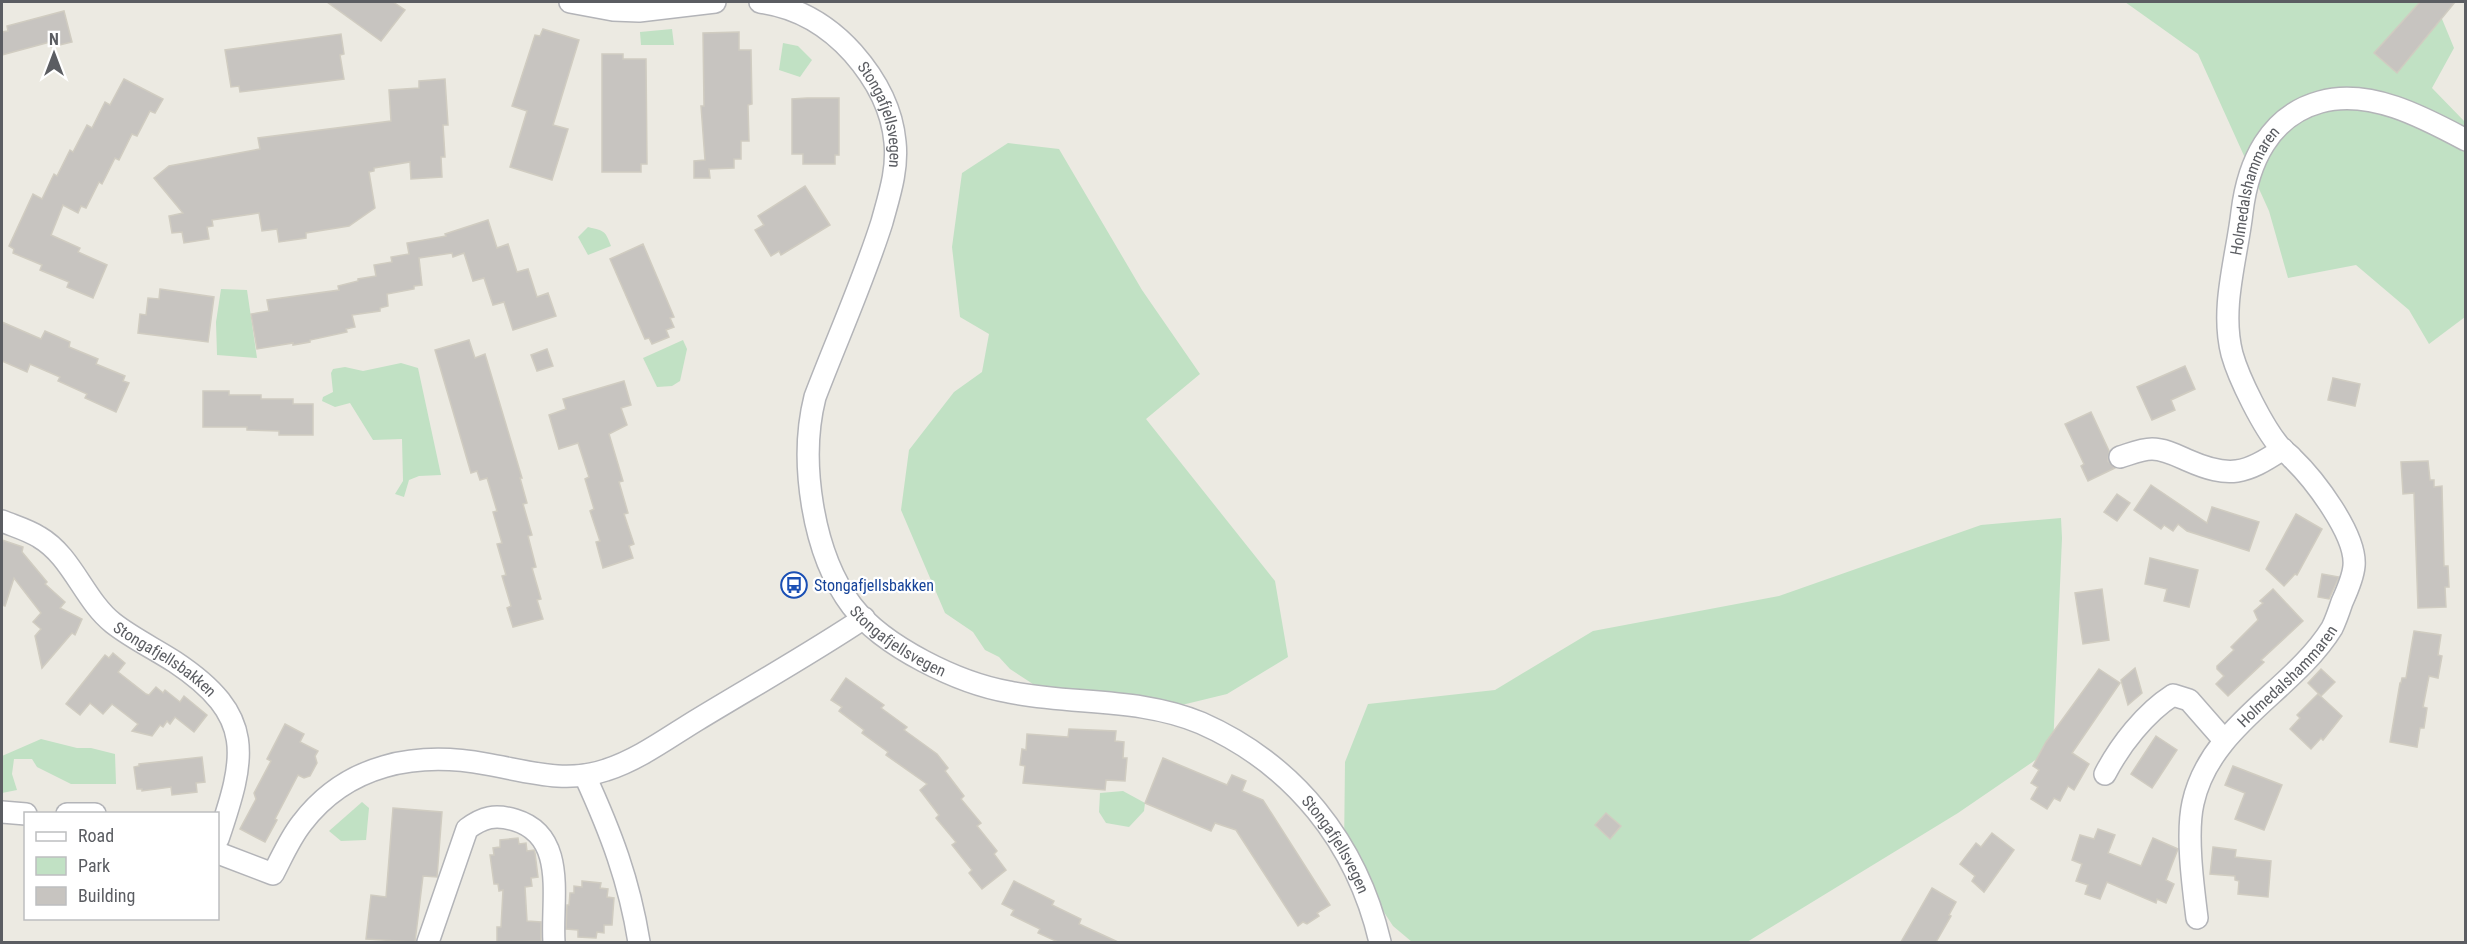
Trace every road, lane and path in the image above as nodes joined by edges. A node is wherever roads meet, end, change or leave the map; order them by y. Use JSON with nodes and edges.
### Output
{"nodes":[{"id":1,"x":570,"y":2,"type":"edge"},
{"id":2,"x":715,"y":2,"type":"edge"},
{"id":3,"x":760,"y":2,"type":"edge"},
{"id":4,"x":2466,"y":140,"type":"edge"},
{"id":5,"x":2283,"y":449,"type":"junction"},
{"id":6,"x":2120,"y":457,"type":"dead end"},
{"id":7,"x":2,"y":521,"type":"edge"},
{"id":8,"x":864,"y":618,"type":"junction"},
{"id":9,"x":2224,"y":740,"type":"junction"},
{"id":10,"x":2104,"y":774,"type":"dead end"},
{"id":11,"x":585,"y":776,"type":"junction"},
{"id":12,"x":2,"y":813,"type":"edge"},
{"id":13,"x":24,"y":814,"type":"edge"},
{"id":14,"x":219,"y":836,"type":"edge"},
{"id":15,"x":219,"y":853,"type":"edge"},
{"id":16,"x":2197,"y":918,"type":"dead end"},
{"id":17,"x":428,"y":942,"type":"edge"},
{"id":18,"x":554,"y":942,"type":"edge"},
{"id":19,"x":639,"y":942,"type":"edge"},
{"id":20,"x":1380,"y":942,"type":"edge"}],
"edges":[{"from":1,"to":2,"type":"street"},
{"from":3,"to":8,"type":"street","name":"Stongafjellsvegen"},
{"from":4,"to":5,"type":"street","name":"Holmedalshammaren"},
{"from":5,"to":6,"type":"street"},
{"from":5,"to":9,"type":"street","name":"Holmedalshammaren"},
{"from":7,"to":14,"type":"street","name":"Stongafjellsbakken"},
{"from":8,"to":11,"type":"street"},
{"from":8,"to":20,"type":"street","name":"Stongafjellsvegen"},
{"from":9,"to":10,"type":"street","name":"Holmedalshammaren"},
{"from":9,"to":16,"type":"street","name":"Holmedalshammaren"},
{"from":11,"to":15,"type":"street"},
{"from":11,"to":19,"type":"street"},
{"from":12,"to":13,"type":"street"},
{"from":17,"to":18,"type":"street"}]}
